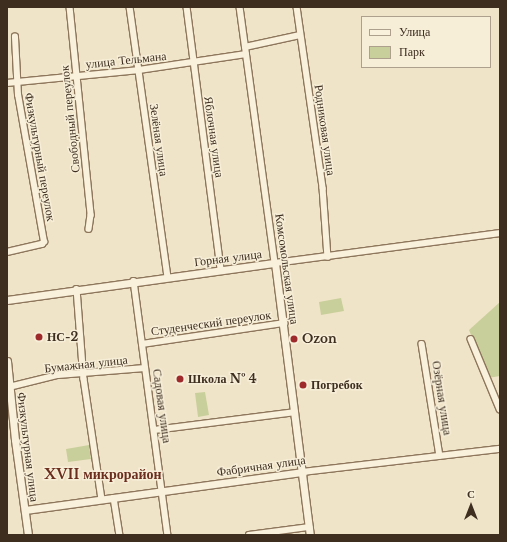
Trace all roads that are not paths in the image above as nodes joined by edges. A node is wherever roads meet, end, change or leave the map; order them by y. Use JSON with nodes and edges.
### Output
{"nodes":[{"id":1,"x":70,"y":7,"type":"edge"},
{"id":2,"x":130,"y":7,"type":"edge"},
{"id":3,"x":187,"y":7,"type":"edge"},
{"id":4,"x":240,"y":7,"type":"edge"},
{"id":5,"x":297,"y":7,"type":"edge"},
{"id":6,"x":300,"y":35,"type":"junction"},
{"id":7,"x":15,"y":37,"type":"dead end"},
{"id":8,"x":245,"y":47,"type":"junction"},
{"id":9,"x":246,"y":54,"type":"junction"},
{"id":10,"x":192,"y":63,"type":"junction"},
{"id":11,"x":139,"y":70,"type":"junction"},
{"id":12,"x":76,"y":77,"type":"junction"},
{"id":13,"x":17,"y":82,"type":"junction"},
{"id":14,"x":7,"y":83,"type":"edge"},
{"id":15,"x":89,"y":229,"type":"dead end"},
{"id":16,"x":500,"y":233,"type":"edge"},
{"id":17,"x":7,"y":252,"type":"edge"},
{"id":18,"x":328,"y":257,"type":"junction"},
{"id":19,"x":275,"y":263,"type":"junction"},
{"id":20,"x":221,"y":270,"type":"junction"},
{"id":21,"x":168,"y":277,"type":"junction"},
{"id":22,"x":134,"y":281,"type":"junction"},
{"id":23,"x":77,"y":289,"type":"junction"},
{"id":24,"x":7,"y":300,"type":"edge"},
{"id":25,"x":284,"y":323,"type":"junction"},
{"id":26,"x":471,"y":339,"type":"dead end"},
{"id":27,"x":142,"y":344,"type":"junction"},
{"id":28,"x":422,"y":344,"type":"dead end"},
{"id":29,"x":7,"y":361,"type":"edge"},
{"id":30,"x":145,"y":368,"type":"junction"},
{"id":31,"x":84,"y":374,"type":"junction"},
{"id":32,"x":8,"y":387,"type":"edge"},
{"id":33,"x":500,"y":409,"type":"edge"},
{"id":34,"x":295,"y":412,"type":"junction"},
{"id":35,"x":155,"y":430,"type":"junction"},
{"id":36,"x":500,"y":449,"type":"edge"},
{"id":37,"x":440,"y":456,"type":"junction"},
{"id":38,"x":303,"y":472,"type":"junction"},
{"id":39,"x":161,"y":491,"type":"junction"},
{"id":40,"x":114,"y":498,"type":"junction"},
{"id":41,"x":102,"y":499,"type":"junction"},
{"id":42,"x":25,"y":510,"type":"junction"},
{"id":43,"x":309,"y":527,"type":"junction"},
{"id":44,"x":28,"y":535,"type":"edge"},
{"id":45,"x":120,"y":535,"type":"edge"},
{"id":46,"x":168,"y":535,"type":"edge"},
{"id":47,"x":249,"y":535,"type":"edge"},
{"id":48,"x":310,"y":535,"type":"edge"}],
"edges":[{"from":1,"to":12,"type":"street","name":"Свободный переулок"},
{"from":2,"to":11,"type":"street","name":"Зелёная улица"},
{"from":3,"to":10,"type":"street","name":"Яблочная улица"},
{"from":4,"to":8,"type":"street","name":"Комсомольская улица"},
{"from":5,"to":6,"type":"street","name":"Родниковая улица"},
{"from":6,"to":8,"type":"street"},
{"from":6,"to":18,"type":"street","name":"Родниковая улица"},
{"from":7,"to":13,"type":"street","name":"Физкультурный переулок"},
{"from":8,"to":9,"type":"street","name":"Комсомольская улица"},
{"from":9,"to":10,"type":"street","name":"улица Тельмана"},
{"from":9,"to":19,"type":"street","name":"Комсомольская улица"},
{"from":10,"to":11,"type":"street","name":"улица Тельмана"},
{"from":10,"to":20,"type":"street","name":"Яблочная улица"},
{"from":11,"to":12,"type":"street","name":"улица Тельмана"},
{"from":11,"to":21,"type":"street","name":"Зелёная улица"},
{"from":12,"to":13,"type":"street","name":"улица Тельмана"},
{"from":12,"to":15,"type":"street","name":"Свободный переулок"},
{"from":13,"to":14,"type":"street","name":"улица Тельмана"},
{"from":13,"to":17,"type":"street","name":"Физкультурный переулок"},
{"from":16,"to":18,"type":"street","name":"Горная улица"},
{"from":18,"to":19,"type":"street","name":"Горная улица"},
{"from":19,"to":20,"type":"street","name":"Горная улица"},
{"from":19,"to":25,"type":"street","name":"Комсомольская улица"},
{"from":20,"to":21,"type":"street","name":"Горная улица"},
{"from":21,"to":22,"type":"street","name":"Горная улица"},
{"from":22,"to":23,"type":"street","name":"Горная улица"},
{"from":22,"to":27,"type":"street","name":"Садовая улица"},
{"from":23,"to":24,"type":"street","name":"Горная улица"},
{"from":23,"to":31,"type":"street"},
{"from":25,"to":27,"type":"street","name":"Студенческий переулок"},
{"from":25,"to":34,"type":"street","name":"Комсомольская улица"},
{"from":26,"to":33,"type":"street"},
{"from":27,"to":30,"type":"street","name":"Садовая улица"},
{"from":28,"to":37,"type":"street","name":"Озёрная улица"},
{"from":29,"to":32,"type":"street","name":"Физкультурная улица"},
{"from":30,"to":31,"type":"street","name":"Бумажная улица"},
{"from":30,"to":35,"type":"street","name":"Садовая улица"},
{"from":31,"to":32,"type":"street","name":"Бумажная улица"},
{"from":31,"to":41,"type":"street"},
{"from":32,"to":42,"type":"street","name":"Физкультурная улица"},
{"from":34,"to":35,"type":"street"},
{"from":34,"to":38,"type":"street","name":"Комсомольская улица"},
{"from":35,"to":39,"type":"street","name":"Садовая улица"},
{"from":36,"to":37,"type":"street","name":"Фабричная улица"},
{"from":37,"to":38,"type":"street","name":"Фабричная улица"},
{"from":38,"to":39,"type":"street","name":"Фабричная улица"},
{"from":38,"to":43,"type":"street","name":"Комсомольская улица"},
{"from":39,"to":40,"type":"street","name":"Фабричная улица"},
{"from":39,"to":46,"type":"street","name":"Садовая улица"},
{"from":40,"to":41,"type":"street","name":"Фабричная улица"},
{"from":40,"to":45,"type":"street"},
{"from":41,"to":42,"type":"street","name":"Фабричная улица"},
{"from":42,"to":44,"type":"street","name":"Физкультурная улица"},
{"from":43,"to":47,"type":"street"},
{"from":43,"to":48,"type":"street","name":"Комсомольская улица"}]}
